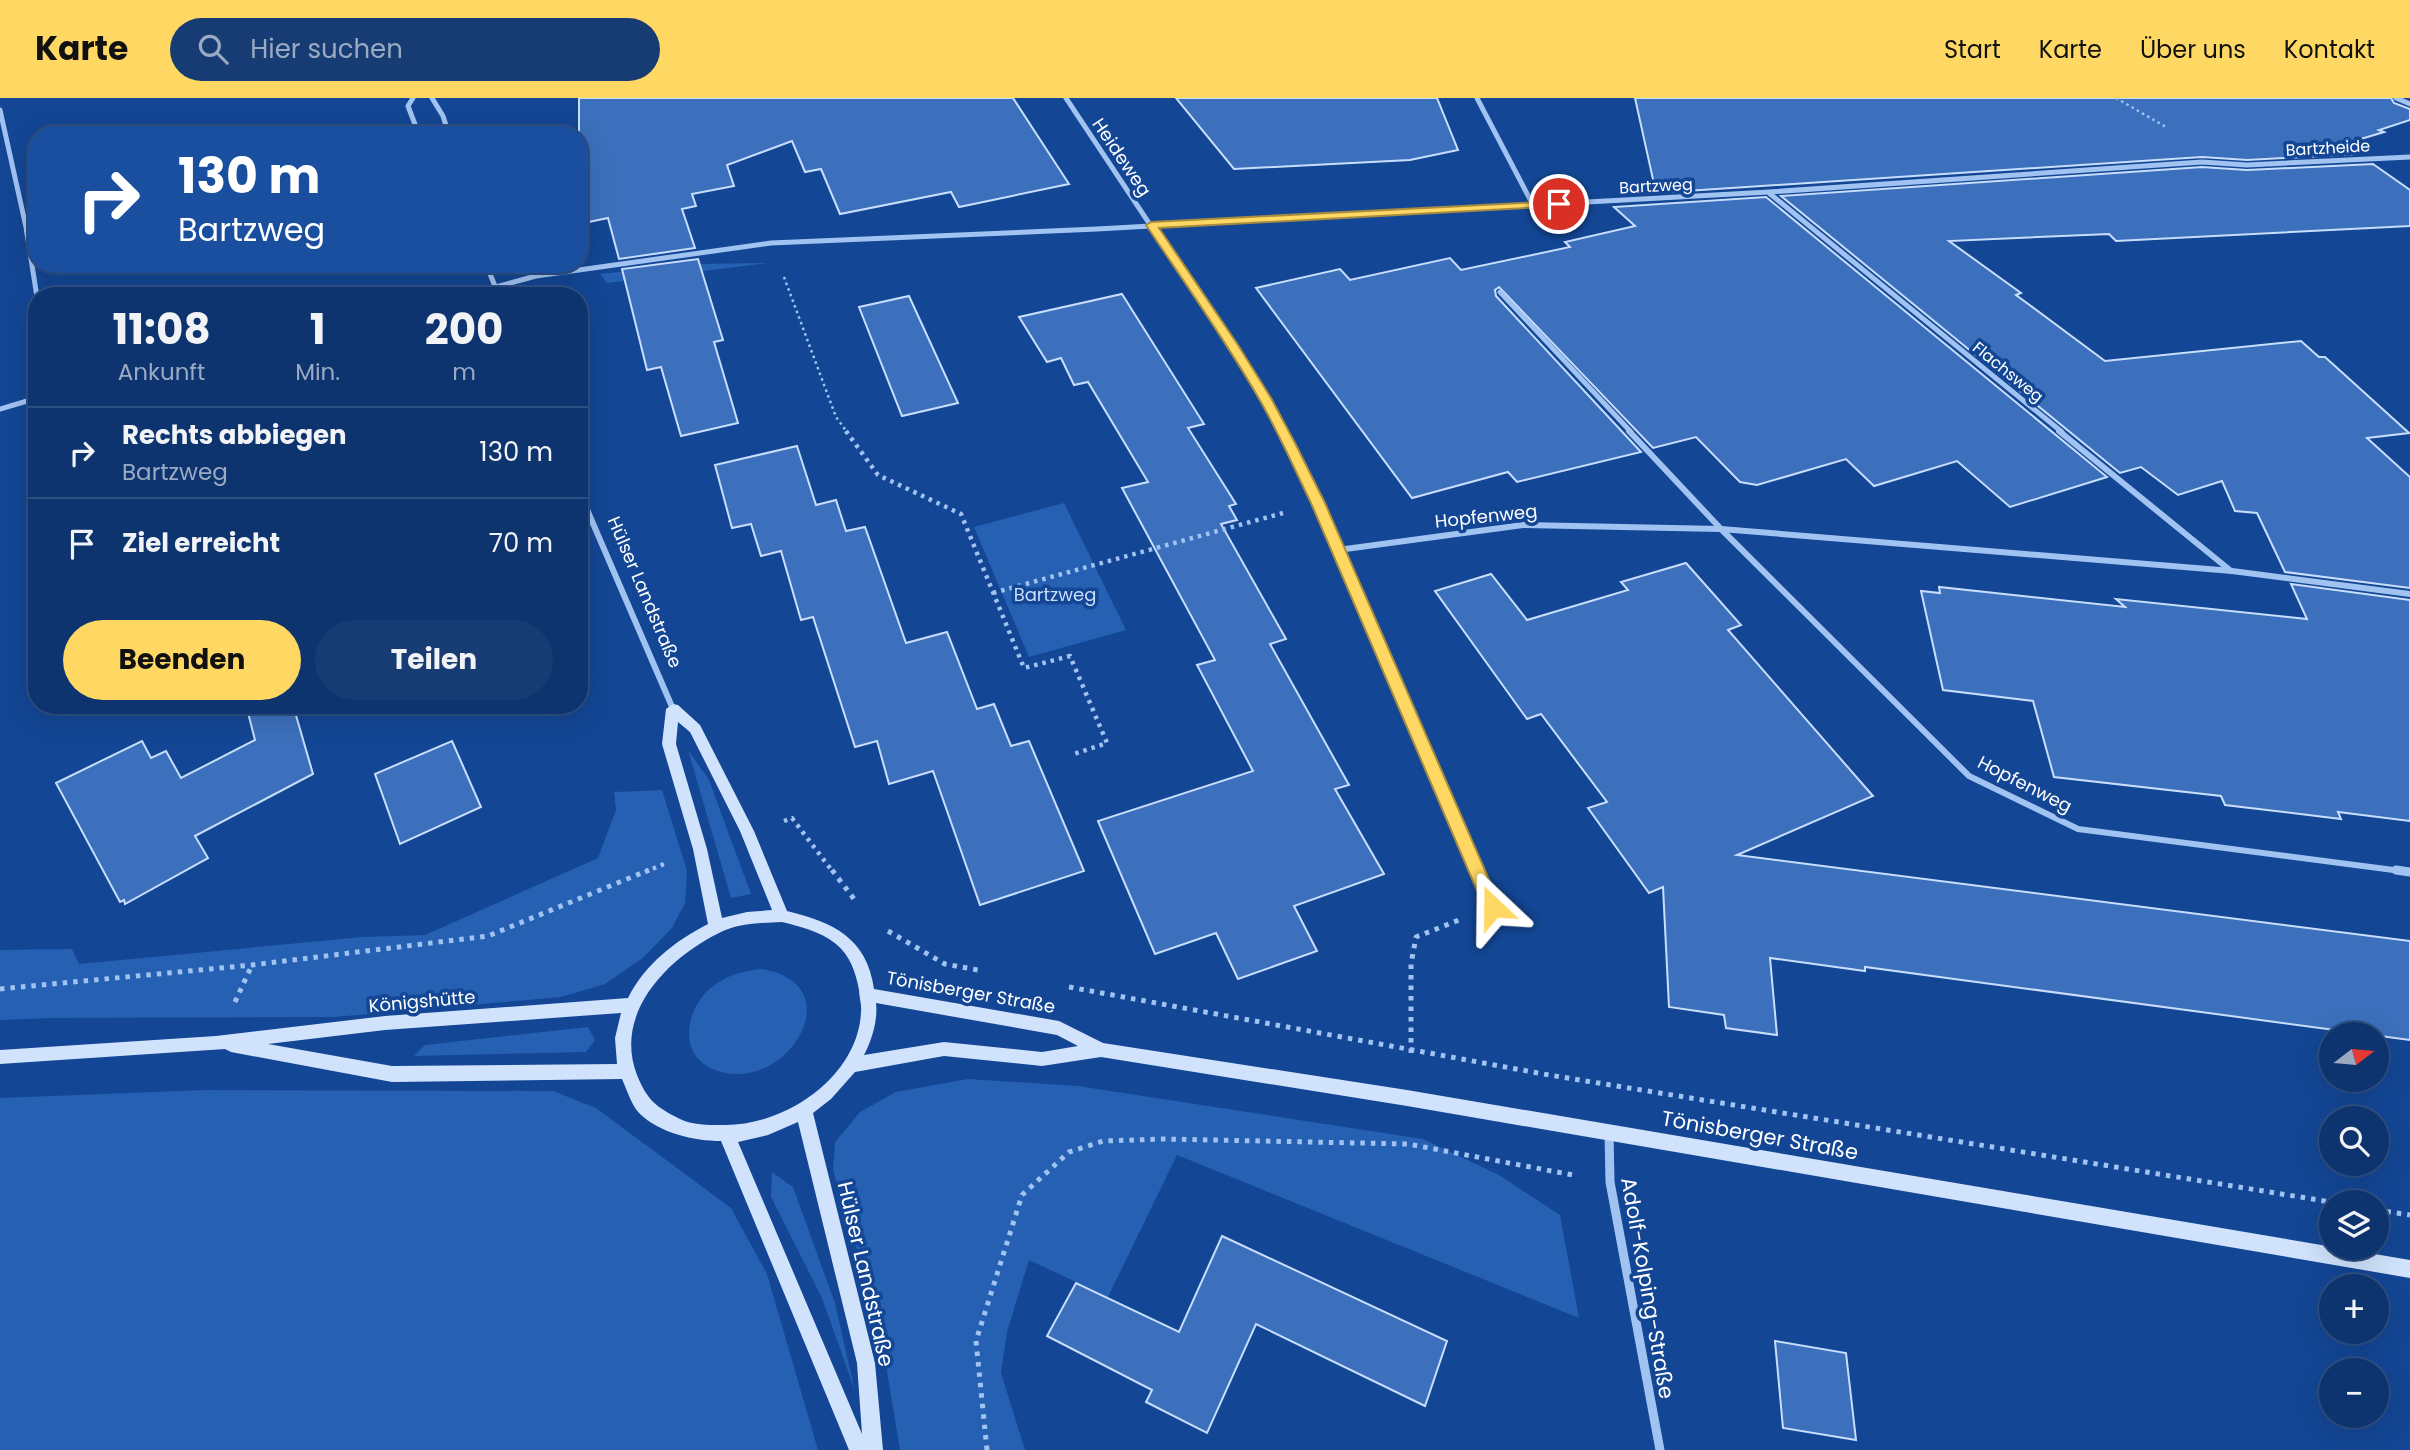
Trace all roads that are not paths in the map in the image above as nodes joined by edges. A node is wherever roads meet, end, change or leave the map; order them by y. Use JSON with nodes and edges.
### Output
{"nodes":[{"id":1,"x":413,"y":98,"type":"edge"},
{"id":2,"x":432,"y":98,"type":"edge"},
{"id":3,"x":1066,"y":98,"type":"edge"},
{"id":4,"x":1477,"y":98,"type":"edge"},
{"id":5,"x":2396,"y":98,"type":"edge"},
{"id":6,"x":2410,"y":104,"type":"edge"},
{"id":7,"x":0,"y":110,"type":"edge"},
{"id":8,"x":416,"y":126,"type":"edge"},
{"id":9,"x":446,"y":126,"type":"edge"},
{"id":10,"x":2410,"y":157,"type":"edge"},
{"id":11,"x":2247,"y":165,"type":"joint"},
{"id":12,"x":1769,"y":192,"type":"junction"},
{"id":13,"x":1532,"y":205,"type":"junction"},
{"id":14,"x":1151,"y":225,"type":"junction"},
{"id":15,"x":28,"y":240,"type":"edge"},
{"id":16,"x":588,"y":269,"type":"edge"},
{"id":17,"x":490,"y":273,"type":"edge"},
{"id":18,"x":557,"y":273,"type":"edge"},
{"id":19,"x":495,"y":287,"type":"joint"},
{"id":20,"x":1500,"y":292,"type":"dead end"},
{"id":21,"x":28,"y":401,"type":"edge"},
{"id":22,"x":0,"y":410,"type":"edge"},
{"id":23,"x":588,"y":512,"type":"edge"},
{"id":24,"x":1721,"y":529,"type":"junction"},
{"id":25,"x":1338,"y":550,"type":"junction"},
{"id":26,"x":2232,"y":571,"type":"junction"},
{"id":27,"x":2410,"y":594,"type":"edge"},
{"id":28,"x":673,"y":709,"type":"junction"},
{"id":29,"x":2410,"y":872,"type":"edge"},
{"id":30,"x":1493,"y":907,"type":"road end"},
{"id":31,"x":782,"y":916,"type":"junction"},
{"id":32,"x":716,"y":926,"type":"junction"},
{"id":33,"x":870,"y":995,"type":"junction"},
{"id":34,"x":631,"y":1005,"type":"junction"},
{"id":35,"x":216,"y":1043,"type":"junction"},
{"id":36,"x":1101,"y":1050,"type":"junction"},
{"id":37,"x":0,"y":1057,"type":"edge"},
{"id":38,"x":851,"y":1065,"type":"junction"},
{"id":39,"x":625,"y":1071,"type":"junction"},
{"id":40,"x":804,"y":1111,"type":"junction"},
{"id":41,"x":1609,"y":1132,"type":"junction"},
{"id":42,"x":727,"y":1136,"type":"junction"},
{"id":43,"x":2410,"y":1269,"type":"edge"},
{"id":44,"x":859,"y":1450,"type":"edge"},
{"id":45,"x":873,"y":1450,"type":"edge"},
{"id":46,"x":1660,"y":1450,"type":"edge"}],
"edges":[{"from":1,"to":8,"type":"street"},
{"from":2,"to":9,"type":"street"},
{"from":3,"to":14,"type":"street","name":"Heideweg"},
{"from":4,"to":13,"type":"street"},
{"from":5,"to":6,"type":"street"},
{"from":7,"to":15,"type":"street"},
{"from":10,"to":11,"type":"street","name":"Bartzheide"},
{"from":11,"to":12,"type":"street","name":"Bartzweg"},
{"from":12,"to":13,"type":"street","name":"Bartzweg"},
{"from":12,"to":26,"type":"street","name":"Flachsweg"},
{"from":13,"to":14,"type":"street","name":"Bartzweg"},
{"from":14,"to":16,"type":"street","name":"Bartzweg"},
{"from":14,"to":25,"type":"street","name":"Heideweg"},
{"from":17,"to":19,"type":"street"},
{"from":18,"to":19,"type":"street","name":"Bartzweg"},
{"from":20,"to":24,"type":"street","name":"Hopfenweg"},
{"from":21,"to":22,"type":"street"},
{"from":23,"to":28,"type":"street","name":"Hülser Landstraße"},
{"from":24,"to":25,"type":"street","name":"Hopfenweg"},
{"from":24,"to":26,"type":"street","name":"Hopfenweg"},
{"from":24,"to":29,"type":"street","name":"Hopfenweg"},
{"from":25,"to":30,"type":"street","name":"Heideweg"},
{"from":26,"to":27,"type":"street","name":"Hopfenweg"},
{"from":28,"to":31,"type":"street","name":"Hülser Landstraße"},
{"from":28,"to":32,"type":"street","name":"Hülser Landstraße"},
{"from":31,"to":32,"type":"street"},
{"from":31,"to":33,"type":"street"},
{"from":32,"to":34,"type":"street"},
{"from":33,"to":36,"type":"street","name":"Tönisberger Straße"},
{"from":33,"to":38,"type":"street"},
{"from":34,"to":35,"type":"street","name":"Königshütte"},
{"from":34,"to":39,"type":"street"},
{"from":35,"to":37,"type":"street","name":"Königshütte"},
{"from":35,"to":39,"type":"street","name":"Königshütte"},
{"from":36,"to":38,"type":"street","name":"Tönisberger Straße"},
{"from":36,"to":41,"type":"street","name":"Tönisberger Straße"},
{"from":38,"to":40,"type":"street"},
{"from":39,"to":42,"type":"street"},
{"from":40,"to":42,"type":"street"},
{"from":40,"to":45,"type":"street","name":"Hülser Landstraße"},
{"from":41,"to":43,"type":"street","name":"Tönisberger Straße"},
{"from":41,"to":46,"type":"street","name":"Adolf-Kolping-Straße"},
{"from":42,"to":44,"type":"street"}]}
